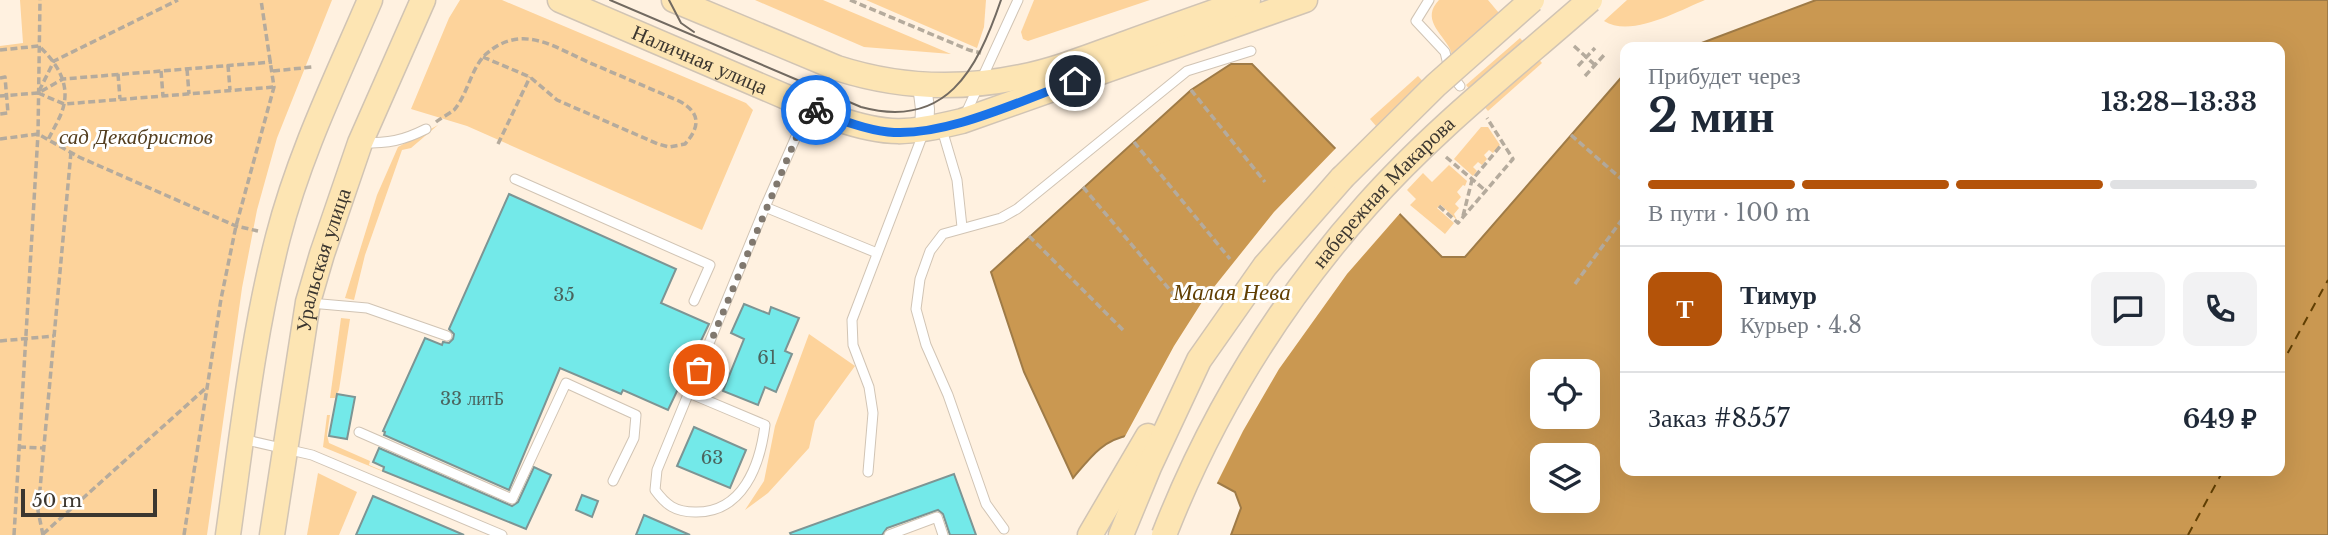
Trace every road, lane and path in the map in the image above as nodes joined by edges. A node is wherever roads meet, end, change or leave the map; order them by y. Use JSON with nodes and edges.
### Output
{"nodes":[{"id":1,"x":40,"y":0,"type":"edge"},
{"id":2,"x":178,"y":0,"type":"edge"},
{"id":3,"x":261,"y":0,"type":"edge"},
{"id":4,"x":370,"y":0,"type":"edge"},
{"id":5,"x":423,"y":0,"type":"edge"},
{"id":6,"x":560,"y":0,"type":"edge"},
{"id":7,"x":674,"y":0,"type":"edge"},
{"id":8,"x":850,"y":0,"type":"edge"},
{"id":9,"x":1018,"y":0,"type":"edge"},
{"id":10,"x":1248,"y":0,"type":"edge"},
{"id":11,"x":1305,"y":0,"type":"edge"},
{"id":12,"x":1429,"y":0,"type":"edge"},
{"id":13,"x":1532,"y":0,"type":"edge"},
{"id":14,"x":1590,"y":0,"type":"edge"},
{"id":15,"x":39,"y":46,"type":"junction"},
{"id":16,"x":1574,"y":46,"type":"dead end"},
{"id":17,"x":1595,"y":48,"type":"dead end"},
{"id":18,"x":0,"y":50,"type":"edge"},
{"id":19,"x":1251,"y":51,"type":"dead end"},
{"id":20,"x":985,"y":52,"type":"dead end"},
{"id":21,"x":1605,"y":54,"type":"dead end"},
{"id":22,"x":483,"y":57,"type":"junction"},
{"id":23,"x":1587,"y":57,"type":"junction"},
{"id":24,"x":54,"y":61,"type":"junction"},
{"id":25,"x":272,"y":62,"type":"junction"},
{"id":26,"x":228,"y":65,"type":"junction"},
{"id":27,"x":1595,"y":65,"type":"junction"},
{"id":28,"x":312,"y":66,"type":"dead end"},
{"id":29,"x":1578,"y":66,"type":"dead end"},
{"id":30,"x":187,"y":68,"type":"junction"},
{"id":31,"x":161,"y":71,"type":"junction"},
{"id":32,"x":273,"y":71,"type":"junction"},
{"id":33,"x":118,"y":74,"type":"junction"},
{"id":34,"x":1585,"y":76,"type":"dead end"},
{"id":35,"x":530,"y":77,"type":"junction"},
{"id":36,"x":0,"y":78,"type":"edge"},
{"id":37,"x":63,"y":79,"type":"junction"},
{"id":38,"x":981,"y":83,"type":"junction"},
{"id":39,"x":922,"y":85,"type":"junction"},
{"id":40,"x":1460,"y":86,"type":"dead end"},
{"id":41,"x":274,"y":87,"type":"junction"},
{"id":42,"x":230,"y":90,"type":"junction"},
{"id":43,"x":1191,"y":90,"type":"dead end"},
{"id":44,"x":38,"y":93,"type":"junction"},
{"id":45,"x":189,"y":94,"type":"junction"},
{"id":46,"x":7,"y":95,"type":"junction"},
{"id":47,"x":0,"y":96,"type":"edge"},
{"id":48,"x":163,"y":96,"type":"junction"},
{"id":49,"x":120,"y":99,"type":"junction"},
{"id":50,"x":64,"y":104,"type":"junction"},
{"id":51,"x":809,"y":107,"type":"junction"},
{"id":52,"x":0,"y":114,"type":"edge"},
{"id":53,"x":1486,"y":118,"type":"dead end"},
{"id":54,"x":942,"y":126,"type":"junction"},
{"id":55,"x":426,"y":129,"type":"joint"},
{"id":56,"x":38,"y":134,"type":"junction"},
{"id":57,"x":1571,"y":135,"type":"dead end"},
{"id":58,"x":0,"y":139,"type":"edge"},
{"id":59,"x":48,"y":140,"type":"junction"},
{"id":60,"x":1134,"y":142,"type":"dead end"},
{"id":61,"x":360,"y":143,"type":"junction"},
{"id":62,"x":1503,"y":143,"type":"junction"},
{"id":63,"x":498,"y":144,"type":"dead end"},
{"id":64,"x":71,"y":152,"type":"junction"},
{"id":65,"x":1446,"y":158,"type":"dead end"},
{"id":66,"x":1620,"y":178,"type":"edge"},
{"id":67,"x":515,"y":180,"type":"dead end"},
{"id":68,"x":1472,"y":180,"type":"junction"},
{"id":69,"x":1265,"y":182,"type":"dead end"},
{"id":70,"x":1083,"y":187,"type":"dead end"},
{"id":71,"x":1486,"y":191,"type":"junction"},
{"id":72,"x":765,"y":206,"type":"junction"},
{"id":73,"x":1439,"y":206,"type":"dead end"},
{"id":74,"x":1463,"y":218,"type":"junction"},
{"id":75,"x":1620,"y":222,"type":"edge"},
{"id":76,"x":236,"y":226,"type":"junction"},
{"id":77,"x":962,"y":227,"type":"junction"},
{"id":78,"x":258,"y":231,"type":"dead end"},
{"id":79,"x":1029,"y":236,"type":"dead end"},
{"id":80,"x":877,"y":253,"type":"junction"},
{"id":81,"x":1230,"y":259,"type":"dead end"},
{"id":82,"x":1575,"y":284,"type":"dead end"},
{"id":83,"x":1175,"y":296,"type":"dead end"},
{"id":84,"x":694,"y":301,"type":"dead end"},
{"id":85,"x":308,"y":302,"type":"junction"},
{"id":86,"x":1123,"y":330,"type":"dead end"},
{"id":87,"x":54,"y":336,"type":"junction"},
{"id":88,"x":447,"y":336,"type":"dead end"},
{"id":89,"x":26,"y":339,"type":"junction"},
{"id":90,"x":0,"y":341,"type":"edge"},
{"id":91,"x":1199,"y":360,"type":"junction"},
{"id":92,"x":208,"y":386,"type":"junction"},
{"id":93,"x":689,"y":393,"type":"junction"},
{"id":94,"x":359,"y":432,"type":"dead end"},
{"id":95,"x":242,"y":439,"type":"junction"},
{"id":96,"x":19,"y":447,"type":"junction"},
{"id":97,"x":285,"y":447,"type":"junction"},
{"id":98,"x":43,"y":448,"type":"junction"},
{"id":99,"x":868,"y":472,"type":"dead end"},
{"id":100,"x":613,"y":481,"type":"dead end"},
{"id":101,"x":1004,"y":529,"type":"dead end"},
{"id":102,"x":15,"y":535,"type":"edge"},
{"id":103,"x":42,"y":535,"type":"edge"},
{"id":104,"x":184,"y":535,"type":"edge"},
{"id":105,"x":228,"y":535,"type":"edge"},
{"id":106,"x":271,"y":535,"type":"edge"},
{"id":107,"x":502,"y":535,"type":"edge"},
{"id":108,"x":889,"y":535,"type":"edge"},
{"id":109,"x":943,"y":535,"type":"edge"},
{"id":110,"x":1090,"y":535,"type":"edge"},
{"id":111,"x":1121,"y":535,"type":"edge"},
{"id":112,"x":1164,"y":535,"type":"edge"}],
"edges":[{"from":1,"to":15,"type":"path"},
{"from":2,"to":24,"type":"path"},
{"from":3,"to":25,"type":"path"},
{"from":4,"to":95,"type":"main road"},
{"from":5,"to":61,"type":"main road","name":"Уральская улица"},
{"from":6,"to":51,"type":"main road","name":"Наличная улица"},
{"from":7,"to":39,"type":"main road"},
{"from":8,"to":20,"type":"path"},
{"from":9,"to":38,"type":"lane"},
{"from":10,"to":38,"type":"main road"},
{"from":11,"to":54,"type":"main road","name":"Наличная улица"},
{"from":12,"to":40,"type":"lane"},
{"from":13,"to":91,"type":"main road","name":"набережная Макарова","bridge":true},
{"from":14,"to":112,"type":"main road","name":"набережная Макарова","bridge":true},
{"from":15,"to":18,"type":"path"},
{"from":15,"to":24,"type":"path"},
{"from":15,"to":44,"type":"path"},
{"from":16,"to":23,"type":"path"},
{"from":17,"to":23,"type":"path"},
{"from":19,"to":77,"type":"lane"},
{"from":21,"to":27,"type":"path"},
{"from":22,"to":35,"type":"path"},
{"from":22,"to":35,"type":"path"},
{"from":22,"to":55,"type":"path"},
{"from":23,"to":27,"type":"path"},
{"from":23,"to":29,"type":"path"},
{"from":24,"to":37,"type":"path"},
{"from":24,"to":44,"type":"path"},
{"from":25,"to":26,"type":"path"},
{"from":25,"to":32,"type":"path"},
{"from":26,"to":30,"type":"path"},
{"from":26,"to":42,"type":"path"},
{"from":27,"to":34,"type":"path"},
{"from":28,"to":32,"type":"path"},
{"from":30,"to":31,"type":"path"},
{"from":30,"to":45,"type":"path"},
{"from":31,"to":33,"type":"path"},
{"from":31,"to":48,"type":"path"},
{"from":32,"to":41,"type":"path"},
{"from":33,"to":37,"type":"path"},
{"from":33,"to":49,"type":"path"},
{"from":35,"to":63,"type":"path"},
{"from":36,"to":46,"type":"path"},
{"from":37,"to":44,"type":"path"},
{"from":37,"to":50,"type":"path"},
{"from":38,"to":39,"type":"main road"},
{"from":38,"to":54,"type":"lane"},
{"from":39,"to":54,"type":"street"},
{"from":41,"to":42,"type":"path"},
{"from":41,"to":76,"type":"path"},
{"from":42,"to":45,"type":"path"},
{"from":43,"to":69,"type":"path"},
{"from":44,"to":46,"type":"path"},
{"from":44,"to":50,"type":"path"},
{"from":44,"to":56,"type":"path"},
{"from":45,"to":48,"type":"path"},
{"from":46,"to":47,"type":"path"},
{"from":46,"to":52,"type":"path"},
{"from":48,"to":49,"type":"path"},
{"from":49,"to":50,"type":"path"},
{"from":50,"to":59,"type":"path"},
{"from":51,"to":54,"type":"main road","name":"Наличная улица"},
{"from":51,"to":72,"type":"lane"},
{"from":53,"to":62,"type":"path"},
{"from":54,"to":77,"type":"lane"},
{"from":54,"to":80,"type":"lane"},
{"from":55,"to":61,"type":"lane"},
{"from":56,"to":58,"type":"path"},
{"from":56,"to":59,"type":"path"},
{"from":56,"to":89,"type":"path"},
{"from":57,"to":66,"type":"path"},
{"from":59,"to":64,"type":"path"},
{"from":60,"to":81,"type":"path"},
{"from":61,"to":85,"type":"main road","name":"Уральская улица"},
{"from":62,"to":68,"type":"path"},
{"from":62,"to":71,"type":"path"},
{"from":64,"to":76,"type":"path"},
{"from":64,"to":87,"type":"path"},
{"from":65,"to":68,"type":"path"},
{"from":67,"to":84,"type":"lane"},
{"from":68,"to":71,"type":"path"},
{"from":68,"to":74,"type":"path"},
{"from":70,"to":83,"type":"path"},
{"from":71,"to":74,"type":"path"},
{"from":72,"to":80,"type":"lane"},
{"from":72,"to":93,"type":"lane"},
{"from":73,"to":74,"type":"path"},
{"from":75,"to":82,"type":"path"},
{"from":76,"to":78,"type":"path"},
{"from":76,"to":92,"type":"path"},
{"from":77,"to":101,"type":"lane"},
{"from":79,"to":86,"type":"path"},
{"from":80,"to":99,"type":"lane"},
{"from":85,"to":88,"type":"lane"},
{"from":85,"to":97,"type":"main road","name":"Уральская улица"},
{"from":87,"to":89,"type":"path"},
{"from":87,"to":98,"type":"path"},
{"from":89,"to":90,"type":"path"},
{"from":89,"to":96,"type":"path"},
{"from":91,"to":110,"type":"main road"},
{"from":91,"to":111,"type":"main road","name":"набережная Макарова"},
{"from":92,"to":103,"type":"path"},
{"from":92,"to":104,"type":"path"},
{"from":93,"to":93,"type":"lane"},
{"from":94,"to":100,"type":"lane"},
{"from":95,"to":97,"type":"lane"},
{"from":95,"to":105,"type":"main road"},
{"from":96,"to":98,"type":"path"},
{"from":96,"to":102,"type":"path"},
{"from":97,"to":106,"type":"main road","name":"Уральская улица"},
{"from":97,"to":107,"type":"lane"},
{"from":98,"to":103,"type":"path"},
{"from":108,"to":109,"type":"lane"}]}
